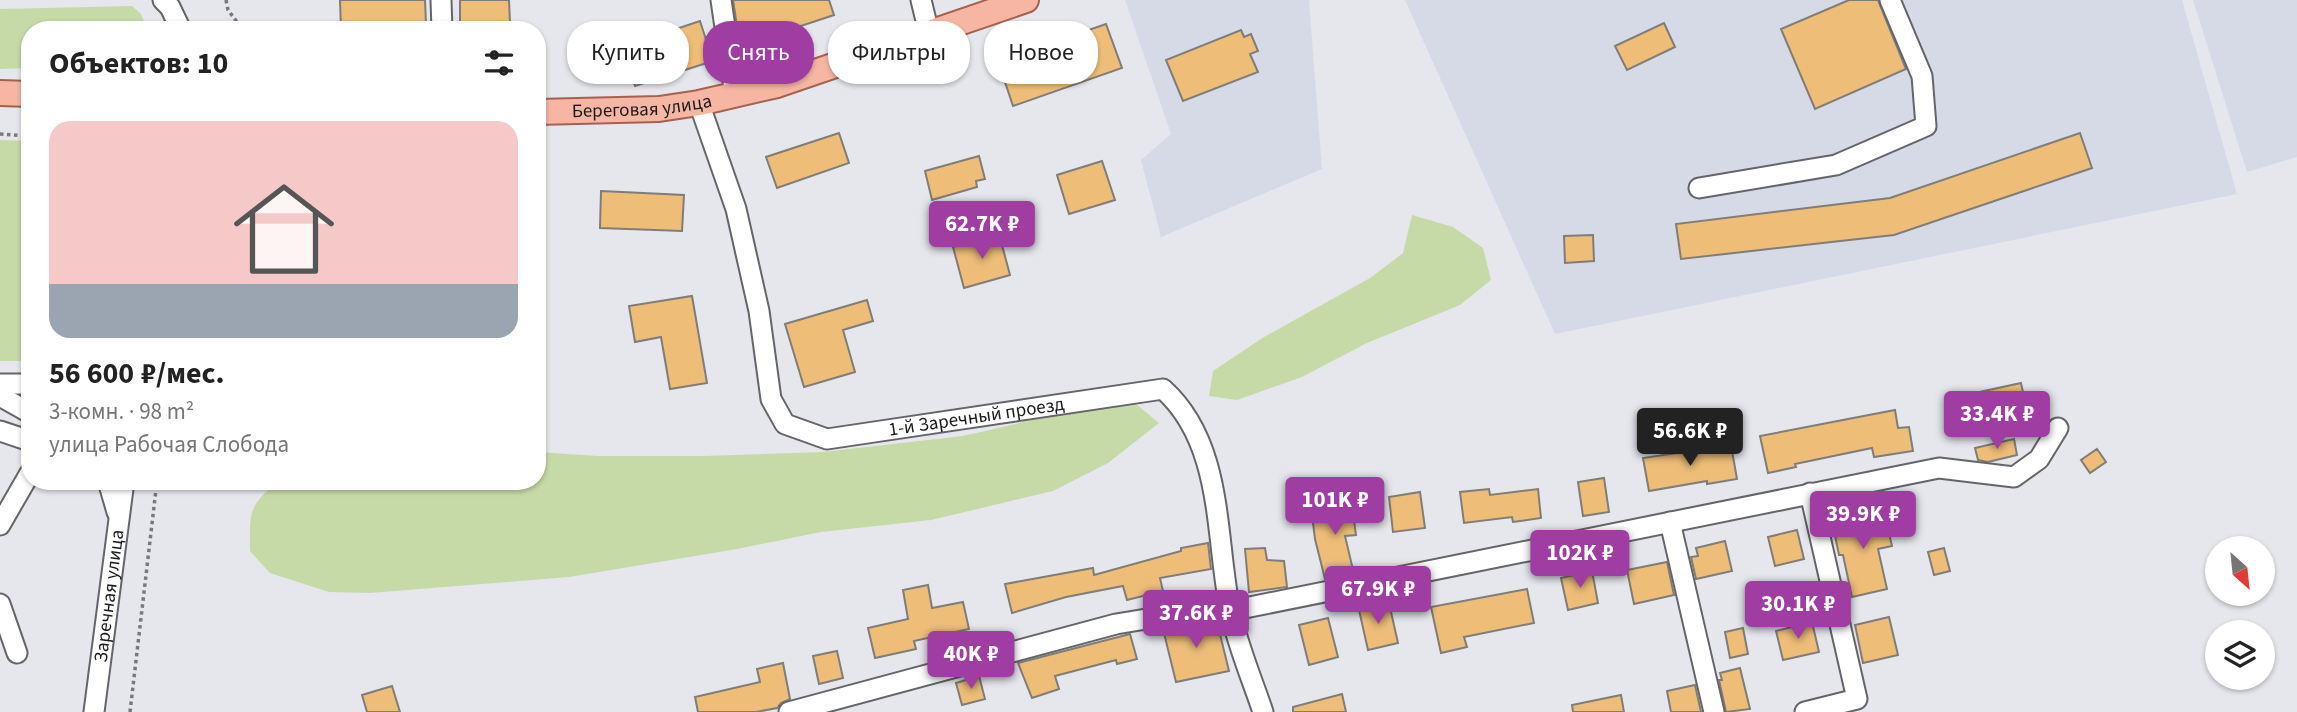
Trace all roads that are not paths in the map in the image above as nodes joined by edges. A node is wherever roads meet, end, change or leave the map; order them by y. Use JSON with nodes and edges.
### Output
{"nodes":[{"id":1,"x":441,"y":0,"type":"edge"},
{"id":2,"x":721,"y":0,"type":"edge"},
{"id":3,"x":921,"y":0,"type":"edge"},
{"id":4,"x":1026,"y":0,"type":"edge"},
{"id":5,"x":1890,"y":0,"type":"edge"},
{"id":6,"x":168,"y":3,"type":"edge"},
{"id":7,"x":177,"y":21,"type":"edge"},
{"id":8,"x":442,"y":21,"type":"edge"},
{"id":9,"x":926,"y":21,"type":"edge"},
{"id":10,"x":964,"y":21,"type":"edge"},
{"id":11,"x":828,"y":68,"type":"edge"},
{"id":12,"x":0,"y":93,"type":"edge"},
{"id":13,"x":21,"y":94,"type":"edge"},
{"id":14,"x":734,"y":95,"type":"junction"},
{"id":15,"x":699,"y":103,"type":"junction"},
{"id":16,"x":546,"y":112,"type":"edge"},
{"id":17,"x":1699,"y":188,"type":"dead end"},
{"id":18,"x":0,"y":384,"type":"edge"},
{"id":19,"x":21,"y":384,"type":"edge"},
{"id":20,"x":0,"y":396,"type":"edge"},
{"id":21,"x":21,"y":408,"type":"edge"},
{"id":22,"x":2058,"y":428,"type":"dead end"},
{"id":23,"x":0,"y":431,"type":"edge"},
{"id":24,"x":21,"y":438,"type":"edge"},
{"id":25,"x":21,"y":489,"type":"edge"},
{"id":26,"x":111,"y":490,"type":"edge"},
{"id":27,"x":123,"y":490,"type":"edge"},
{"id":28,"x":1810,"y":493,"type":"junction"},
{"id":29,"x":119,"y":520,"type":"junction"},
{"id":30,"x":1670,"y":522,"type":"junction"},
{"id":31,"x":0,"y":525,"type":"edge"},
{"id":32,"x":0,"y":604,"type":"edge"},
{"id":33,"x":1230,"y":611,"type":"junction"},
{"id":34,"x":17,"y":653,"type":"dead end"},
{"id":35,"x":94,"y":712,"type":"edge"},
{"id":36,"x":789,"y":712,"type":"edge"},
{"id":37,"x":1263,"y":712,"type":"edge"},
{"id":38,"x":1714,"y":712,"type":"edge"},
{"id":39,"x":1805,"y":712,"type":"edge"}],
"edges":[{"from":1,"to":8,"type":"street"},
{"from":2,"to":14,"type":"street"},
{"from":3,"to":9,"type":"street"},
{"from":4,"to":10,"type":"main road","name":"Береговая улица"},
{"from":5,"to":17,"type":"street"},
{"from":6,"to":7,"type":"street"},
{"from":11,"to":14,"type":"main road","name":"Береговая улица"},
{"from":12,"to":13,"type":"main road"},
{"from":14,"to":15,"type":"main road","name":"Береговая улица"},
{"from":15,"to":16,"type":"main road","name":"Береговая улица"},
{"from":15,"to":33,"type":"street","name":"1-й Заречный проезд"},
{"from":18,"to":19,"type":"street"},
{"from":20,"to":21,"type":"street"},
{"from":22,"to":28,"type":"street"},
{"from":23,"to":24,"type":"street"},
{"from":25,"to":31,"type":"street"},
{"from":26,"to":29,"type":"street"},
{"from":27,"to":29,"type":"street","name":"Заречная улица"},
{"from":28,"to":30,"type":"street"},
{"from":28,"to":39,"type":"street"},
{"from":29,"to":35,"type":"street","name":"Заречная улица"},
{"from":30,"to":33,"type":"street"},
{"from":30,"to":38,"type":"street"},
{"from":32,"to":34,"type":"street"},
{"from":33,"to":36,"type":"street"},
{"from":33,"to":37,"type":"street","name":"1-й Заречный проезд"}]}
